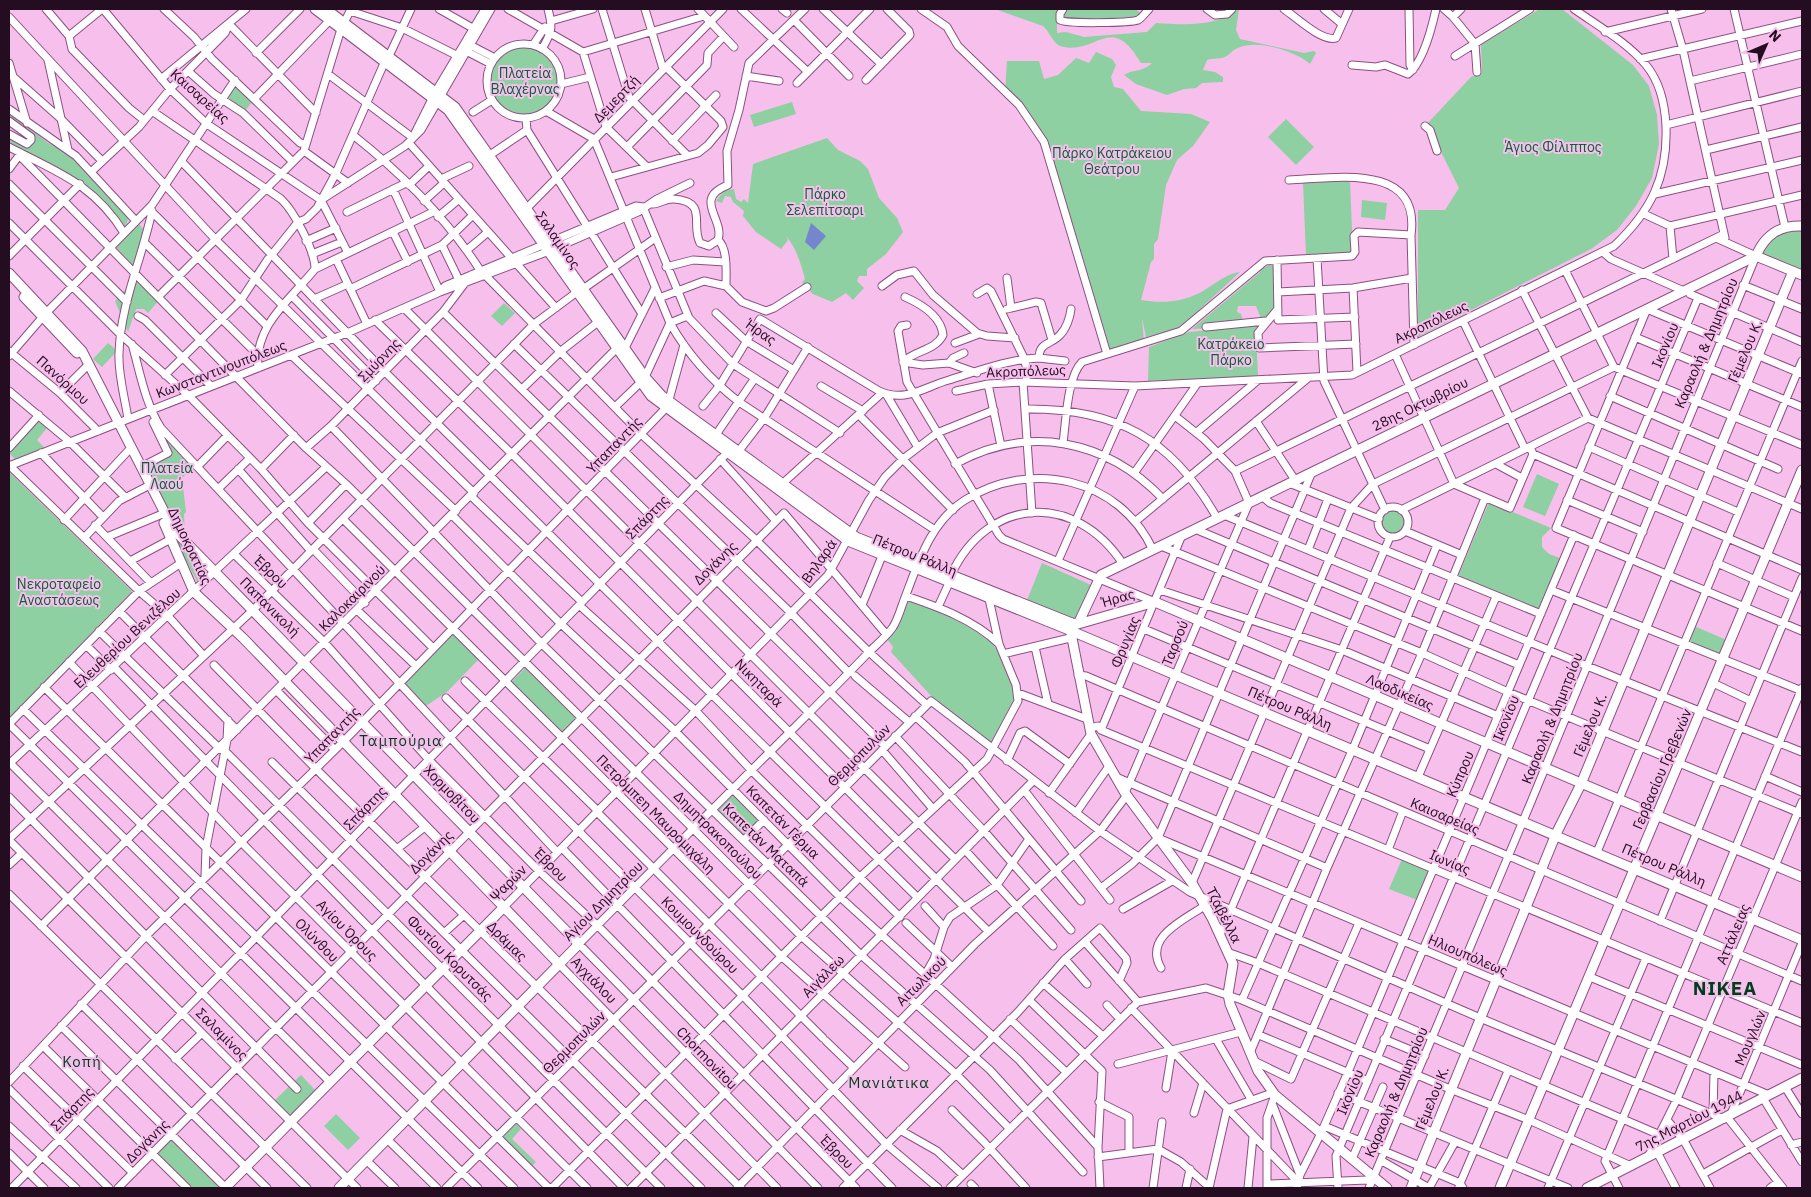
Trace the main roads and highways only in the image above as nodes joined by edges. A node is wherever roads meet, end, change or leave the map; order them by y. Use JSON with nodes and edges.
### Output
{"nodes":[{"id":1,"x":314,"y":9,"type":"edge"},
{"id":2,"x":326,"y":9,"type":"edge"},
{"id":3,"x":343,"y":26,"type":"junction"},
{"id":4,"x":436,"y":96,"type":"junction"},
{"id":5,"x":1802,"y":226,"type":"edge"},
{"id":6,"x":549,"y":246,"type":"junction"},
{"id":7,"x":1756,"y":256,"type":"junction"},
{"id":8,"x":1793,"y":271,"type":"junction"},
{"id":9,"x":9,"y":273,"type":"edge"},
{"id":10,"x":1802,"y":275,"type":"edge"},
{"id":11,"x":9,"y":281,"type":"edge"},
{"id":12,"x":580,"y":291,"type":"junction"},
{"id":13,"x":44,"y":314,"type":"junction"},
{"id":14,"x":621,"y":349,"type":"junction"},
{"id":15,"x":666,"y":405,"type":"junction"},
{"id":16,"x":121,"y":422,"type":"junction"},
{"id":17,"x":1802,"y":470,"type":"edge"},
{"id":18,"x":779,"y":486,"type":"junction"},
{"id":19,"x":849,"y":538,"type":"junction"},
{"id":20,"x":917,"y":566,"type":"junction"},
{"id":21,"x":215,"y":572,"type":"joint"},
{"id":22,"x":950,"y":579,"type":"junction"},
{"id":23,"x":1155,"y":602,"type":"joint"},
{"id":24,"x":1089,"y":620,"type":"junction"},
{"id":25,"x":1072,"y":629,"type":"junction"},
{"id":26,"x":1087,"y":638,"type":"junction"},
{"id":27,"x":305,"y":663,"type":"joint"},
{"id":28,"x":286,"y":682,"type":"joint"},
{"id":29,"x":1581,"y":784,"type":"junction"},
{"id":30,"x":1658,"y":816,"type":"junction"},
{"id":31,"x":1556,"y":834,"type":"junction"},
{"id":32,"x":1636,"y":868,"type":"junction"},
{"id":33,"x":1802,"y":877,"type":"edge"},
{"id":34,"x":504,"y":907,"type":"junction"},
{"id":35,"x":1802,"y":942,"type":"edge"},
{"id":36,"x":579,"y":944,"type":"joint"},
{"id":37,"x":559,"y":964,"type":"junction"},
{"id":38,"x":1802,"y":1078,"type":"edge"},
{"id":39,"x":1413,"y":1184,"type":"edge"},
{"id":40,"x":225,"y":1188,"type":"edge"},
{"id":41,"x":339,"y":1188,"type":"edge"},
{"id":42,"x":1387,"y":1188,"type":"edge"},
{"id":43,"x":1500,"y":1188,"type":"edge"},
{"id":44,"x":1587,"y":1188,"type":"edge"}],
"edges":[{"from":1,"to":3,"type":"main road","name":"Σαλαμίνος"},
{"from":2,"to":3,"type":"main road","name":"Σαλαμίνος"},
{"from":3,"to":4,"type":"main road","name":"Σαλαμίνος"},
{"from":4,"to":6,"type":"main road","name":"Σαλαμίνος"},
{"from":4,"to":6,"type":"main road","name":"Σαλαμίνος"},
{"from":5,"to":7,"type":"main road"},
{"from":6,"to":12,"type":"main road","name":"Σαλαμίνος"},
{"from":7,"to":8,"type":"main road"},
{"from":7,"to":25,"type":"main road","name":"28ης Οκτωβρίου"},
{"from":8,"to":10,"type":"main road"},
{"from":8,"to":29,"type":"main road","name":"Γέμελου Κ."},
{"from":9,"to":13,"type":"main road","name":"Δημοκρατίας"},
{"from":11,"to":13,"type":"main road","name":"Δημοκρατίας"},
{"from":12,"to":14,"type":"main road","name":"Σαλαμίνος"},
{"from":12,"to":14,"type":"main road","name":"Σαλαμίνος"},
{"from":13,"to":16,"type":"main road","name":"Δημοκρατίας"},
{"from":13,"to":16,"type":"main road","name":"Δημοκρατίας"},
{"from":14,"to":15,"type":"main road","name":"Σαλαμίνος"},
{"from":15,"to":18,"type":"main road","name":"Σαλαμίνος"},
{"from":15,"to":18,"type":"main road","name":"Σαλαμίνος"},
{"from":16,"to":21,"type":"main road","name":"Δημοκρατίας"},
{"from":16,"to":28,"type":"main road","name":"Δημοκρατίας"},
{"from":17,"to":30,"type":"main road","name":"Γερβασίου Γρεβενών"},
{"from":18,"to":19,"type":"main road","name":"Πέτρου Ράλλη"},
{"from":19,"to":20,"type":"main road","name":"Πέτρου Ράλλη"},
{"from":19,"to":20,"type":"main road","name":"Πέτρου Ράλλη"},
{"from":20,"to":22,"type":"main road","name":"Πέτρου Ράλλη"},
{"from":21,"to":27,"type":"main road","name":"Παπανικολή"},
{"from":22,"to":25,"type":"main road","name":"Πέτρου Ράλλη"},
{"from":22,"to":25,"type":"main road","name":"Πέτρου Ράλλη"},
{"from":23,"to":24,"type":"main road","name":"Ήρας"},
{"from":23,"to":29,"type":"main road","name":"Λαοδικείας"},
{"from":24,"to":25,"type":"main road"},
{"from":24,"to":26,"type":"main road"},
{"from":25,"to":26,"type":"main road","name":"Πέτρου Ράλλη"},
{"from":25,"to":42,"type":"main road","name":"Τζαβέλλα"},
{"from":26,"to":31,"type":"main road","name":"Πέτρου Ράλλη"},
{"from":27,"to":36,"type":"main road","name":"Χορμοβίτου"},
{"from":28,"to":34,"type":"main road","name":"Αγχιάλου"},
{"from":29,"to":30,"type":"main road","name":"Λαοδικείας"},
{"from":29,"to":31,"type":"main road","name":"Γέμελου Κ."},
{"from":30,"to":32,"type":"main road","name":"Γερβασίου Γρεβενών"},
{"from":30,"to":33,"type":"main road","name":"Λαοδικείας"},
{"from":31,"to":32,"type":"main road","name":"Πέτρου Ράλλη"},
{"from":31,"to":39,"type":"main road","name":"Γέμελου Κ."},
{"from":32,"to":35,"type":"main road","name":"Πέτρου Ράλλη"},
{"from":32,"to":43,"type":"main road","name":"Γερβασίου Γρεβενών"},
{"from":34,"to":37,"type":"main road","name":"Αγχιάλου"},
{"from":34,"to":40,"type":"main road","name":"Ψαρών"},
{"from":36,"to":37,"type":"main road","name":"Αγίου Δημητρίου"},
{"from":37,"to":41,"type":"main road","name":"Αγίου Δημητρίου"},
{"from":38,"to":44,"type":"main road","name":"7ης Μαρτίου 1944"}]}
